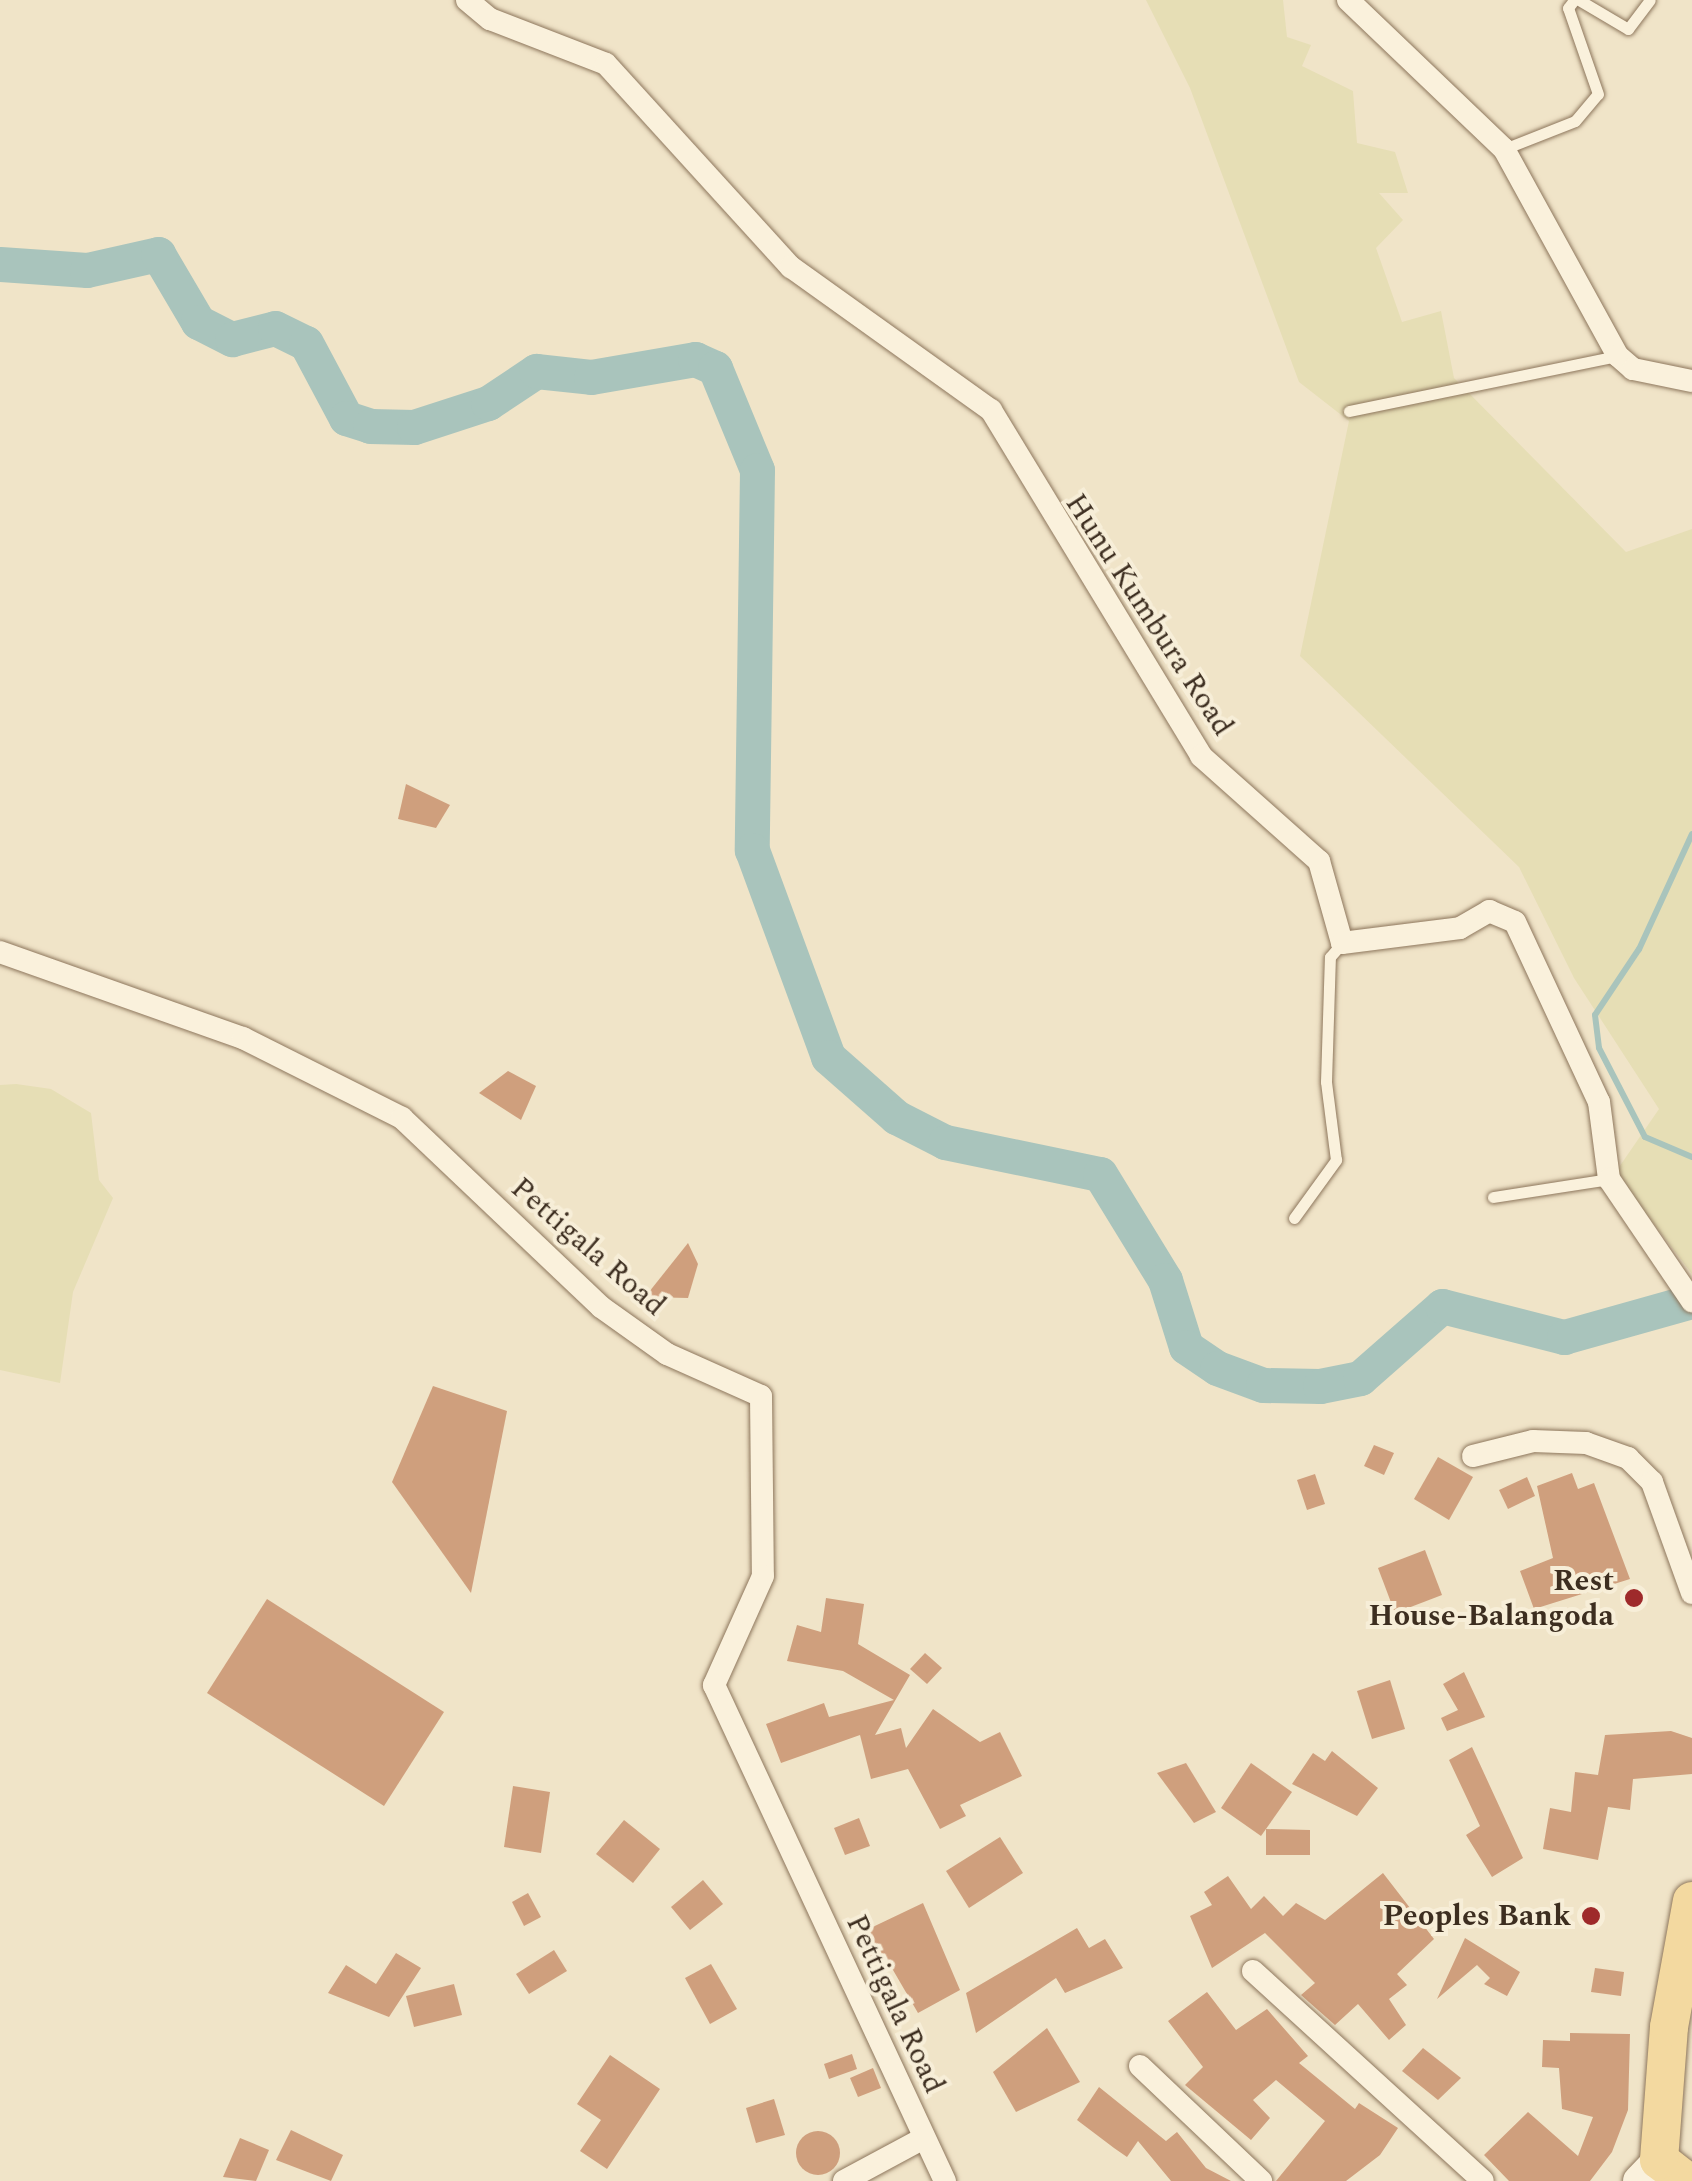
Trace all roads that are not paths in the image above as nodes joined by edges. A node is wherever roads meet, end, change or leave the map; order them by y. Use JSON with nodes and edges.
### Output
{"nodes":[{"id":1,"x":467,"y":0,"type":"edge"},
{"id":2,"x":1348,"y":0,"type":"edge"},
{"id":3,"x":1576,"y":0,"type":"edge"},
{"id":4,"x":1650,"y":0,"type":"edge"},
{"id":5,"x":1504,"y":148,"type":"junction"},
{"id":6,"x":1618,"y":356,"type":"junction"},
{"id":7,"x":1692,"y":381,"type":"edge"},
{"id":8,"x":1348,"y":411,"type":"dead end"},
{"id":9,"x":1342,"y":942,"type":"junction"},
{"id":10,"x":6,"y":964,"type":"edge"},
{"id":11,"x":1609,"y":1179,"type":"junction"},
{"id":12,"x":1493,"y":1197,"type":"dead end"},
{"id":13,"x":1294,"y":1218,"type":"dead end"},
{"id":14,"x":1692,"y":1301,"type":"edge"},
{"id":15,"x":1472,"y":1456,"type":"dead end"},
{"id":16,"x":1692,"y":1594,"type":"edge"},
{"id":17,"x":1692,"y":1901,"type":"edge"},
{"id":18,"x":1253,"y":1970,"type":"dead end"},
{"id":19,"x":1140,"y":2066,"type":"dead end"},
{"id":20,"x":924,"y":2138,"type":"junction"},
{"id":21,"x":1661,"y":2174,"type":"edge"},
{"id":22,"x":844,"y":2181,"type":"edge"},
{"id":23,"x":945,"y":2181,"type":"edge"},
{"id":24,"x":1260,"y":2181,"type":"edge"},
{"id":25,"x":1483,"y":2181,"type":"edge"}],
"edges":[{"from":1,"to":9,"type":"street","name":"Hunu Kumbura Road"},
{"from":2,"to":5,"type":"street"},
{"from":3,"to":4,"type":"lane"},
{"from":3,"to":5,"type":"lane"},
{"from":5,"to":6,"type":"street"},
{"from":6,"to":7,"type":"street"},
{"from":6,"to":8,"type":"lane"},
{"from":9,"to":11,"type":"street"},
{"from":9,"to":13,"type":"lane"},
{"from":10,"to":20,"type":"street","name":"Pettigala Road"},
{"from":11,"to":12,"type":"lane"},
{"from":11,"to":14,"type":"street"},
{"from":15,"to":16,"type":"street"},
{"from":17,"to":21,"type":"main road"},
{"from":18,"to":25,"type":"street"},
{"from":19,"to":24,"type":"street"},
{"from":20,"to":22,"type":"street"},
{"from":20,"to":23,"type":"street","name":"Pettigala Road"}]}
